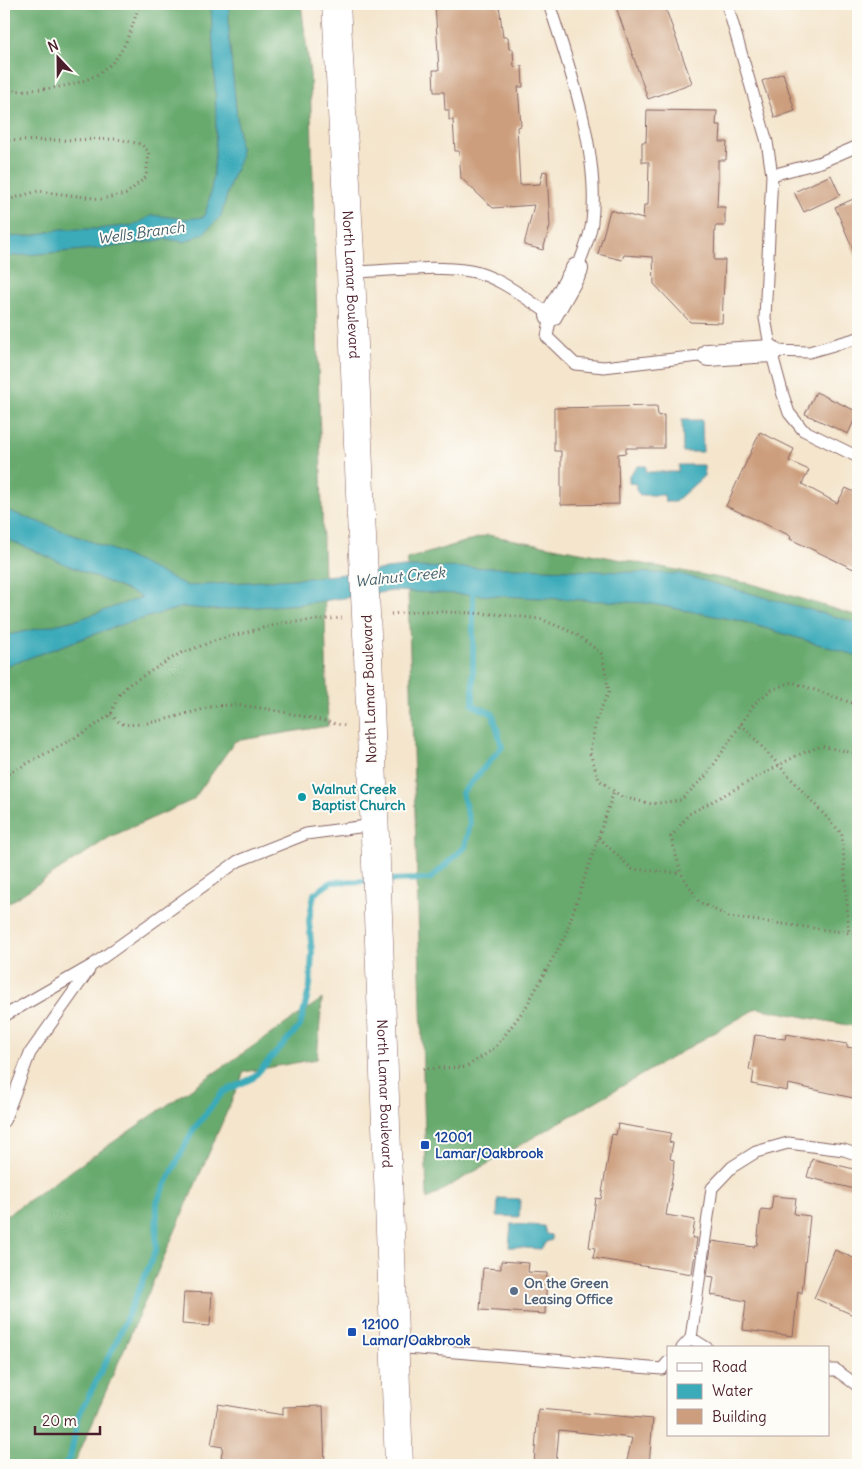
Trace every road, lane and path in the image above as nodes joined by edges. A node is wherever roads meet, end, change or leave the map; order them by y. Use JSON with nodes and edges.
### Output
{"nodes":[{"id":1,"x":140,"y":4,"type":"edge"},
{"id":2,"x":336,"y":4,"type":"edge"},
{"id":3,"x":549,"y":4,"type":"edge"},
{"id":4,"x":726,"y":4,"type":"edge"},
{"id":5,"x":4,"y":92,"type":"edge"},
{"id":6,"x":4,"y":141,"type":"edge"},
{"id":7,"x":858,"y":146,"type":"edge"},
{"id":8,"x":772,"y":175,"type":"junction"},
{"id":9,"x":4,"y":200,"type":"edge"},
{"id":10,"x":577,"y":269,"type":"joint"},
{"id":11,"x":351,"y":272,"type":"junction"},
{"id":12,"x":551,"y":315,"type":"junction"},
{"id":13,"x":858,"y":338,"type":"edge"},
{"id":14,"x":771,"y":351,"type":"junction"},
{"id":15,"x":708,"y":355,"type":"joint"},
{"id":16,"x":858,"y":457,"type":"edge"},
{"id":17,"x":386,"y":614,"type":"dead end"},
{"id":18,"x":348,"y":618,"type":"dead end"},
{"id":19,"x":858,"y":705,"type":"edge"},
{"id":20,"x":111,"y":714,"type":"junction"},
{"id":21,"x":741,"y":724,"type":"junction"},
{"id":22,"x":346,"y":726,"type":"dead end"},
{"id":23,"x":858,"y":754,"type":"edge"},
{"id":24,"x":778,"y":765,"type":"junction"},
{"id":25,"x":4,"y":776,"type":"edge"},
{"id":26,"x":614,"y":791,"type":"junction"},
{"id":27,"x":375,"y":829,"type":"junction"},
{"id":28,"x":599,"y":838,"type":"junction"},
{"id":29,"x":681,"y":873,"type":"junction"},
{"id":30,"x":849,"y":933,"type":"junction"},
{"id":31,"x":858,"y":934,"type":"edge"},
{"id":32,"x":91,"y":966,"type":"junction"},
{"id":33,"x":4,"y":1016,"type":"edge"},
{"id":34,"x":423,"y":1069,"type":"dead end"},
{"id":35,"x":4,"y":1121,"type":"edge"},
{"id":36,"x":858,"y":1155,"type":"edge"},
{"id":37,"x":691,"y":1338,"type":"junction"},
{"id":38,"x":684,"y":1346,"type":"edge"},
{"id":39,"x":704,"y":1346,"type":"edge"},
{"id":40,"x":394,"y":1347,"type":"junction"},
{"id":41,"x":667,"y":1363,"type":"edge"},
{"id":42,"x":830,"y":1370,"type":"edge"},
{"id":43,"x":858,"y":1386,"type":"edge"},
{"id":44,"x":399,"y":1465,"type":"edge"}],
"edges":[{"from":1,"to":5,"type":"path"},
{"from":2,"to":11,"type":"main road","name":"North Lamar Boulevard"},
{"from":3,"to":10,"type":"lane"},
{"from":4,"to":8,"type":"lane"},
{"from":6,"to":9,"type":"path"},
{"from":7,"to":8,"type":"lane"},
{"from":8,"to":14,"type":"lane"},
{"from":10,"to":12,"type":"street"},
{"from":11,"to":12,"type":"lane"},
{"from":11,"to":27,"type":"main road","name":"North Lamar Boulevard","bridge":true},
{"from":12,"to":15,"type":"lane"},
{"from":13,"to":14,"type":"lane"},
{"from":14,"to":15,"type":"street"},
{"from":14,"to":16,"type":"lane"},
{"from":17,"to":26,"type":"path"},
{"from":18,"to":20,"type":"path"},
{"from":19,"to":21,"type":"path"},
{"from":20,"to":22,"type":"path"},
{"from":20,"to":25,"type":"path"},
{"from":21,"to":24,"type":"path"},
{"from":21,"to":26,"type":"path"},
{"from":23,"to":24,"type":"path"},
{"from":24,"to":29,"type":"path"},
{"from":24,"to":30,"type":"path"},
{"from":26,"to":28,"type":"path"},
{"from":27,"to":32,"type":"lane"},
{"from":27,"to":40,"type":"main road","name":"North Lamar Boulevard"},
{"from":28,"to":29,"type":"path"},
{"from":28,"to":34,"type":"path"},
{"from":29,"to":30,"type":"path"},
{"from":30,"to":31,"type":"path"},
{"from":32,"to":33,"type":"lane"},
{"from":32,"to":35,"type":"lane"},
{"from":36,"to":37,"type":"lane"},
{"from":37,"to":38,"type":"lane"},
{"from":37,"to":39,"type":"lane"},
{"from":40,"to":41,"type":"lane"},
{"from":40,"to":44,"type":"main road","name":"North Lamar Boulevard"},
{"from":42,"to":43,"type":"lane"}]}
